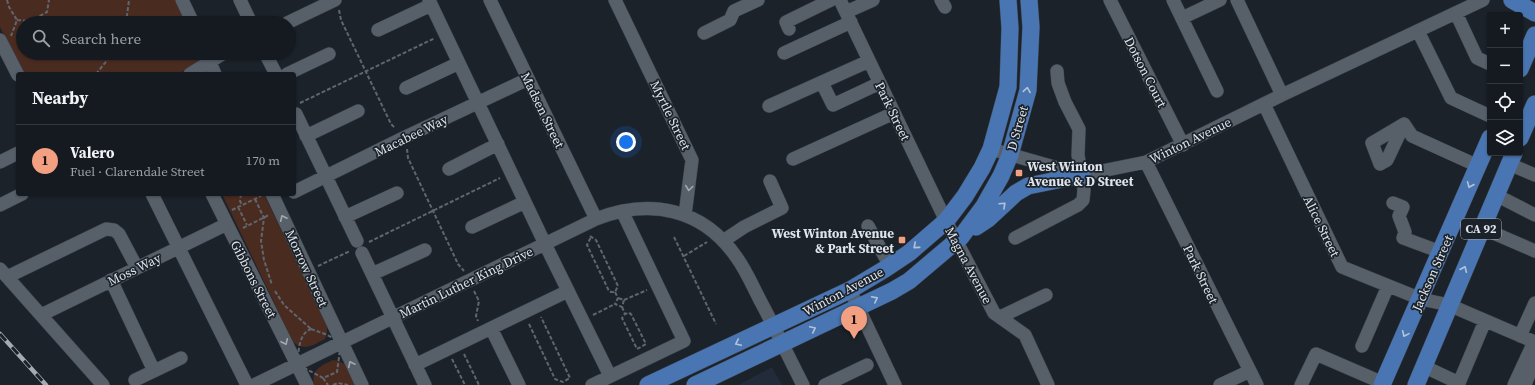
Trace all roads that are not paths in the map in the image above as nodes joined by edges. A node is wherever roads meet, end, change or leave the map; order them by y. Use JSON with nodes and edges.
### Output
{"nodes":[{"id":1,"x":182,"y":0,"type":"edge"},
{"id":2,"x":240,"y":0,"type":"edge"},
{"id":3,"x":335,"y":0,"type":"edge"},
{"id":4,"x":490,"y":0,"type":"edge"},
{"id":5,"x":615,"y":0,"type":"edge"},
{"id":6,"x":758,"y":0,"type":"edge"},
{"id":7,"x":831,"y":0,"type":"edge"},
{"id":8,"x":840,"y":0,"type":"edge"},
{"id":9,"x":873,"y":0,"type":"edge"},
{"id":10,"x":1008,"y":0,"type":"edge"},
{"id":11,"x":1029,"y":0,"type":"edge"},
{"id":12,"x":1110,"y":0,"type":"edge"},
{"id":13,"x":1173,"y":0,"type":"edge"},
{"id":14,"x":1220,"y":0,"type":"edge"},
{"id":15,"x":1237,"y":0,"type":"edge"},
{"id":16,"x":1483,"y":0,"type":"edge"},
{"id":17,"x":1512,"y":0,"type":"edge"},
{"id":18,"x":430,"y":2,"type":"edge"},
{"id":19,"x":1461,"y":7,"type":"edge"},
{"id":20,"x":1535,"y":13,"type":"edge"},
{"id":21,"x":190,"y":16,"type":"edge"},
{"id":22,"x":248,"y":16,"type":"edge"},
{"id":23,"x":849,"y":17,"type":"junction"},
{"id":24,"x":1182,"y":18,"type":"junction"},
{"id":25,"x":296,"y":19,"type":"edge"},
{"id":26,"x":790,"y":29,"type":"dead end"},
{"id":27,"x":378,"y":30,"type":"dead end"},
{"id":28,"x":1418,"y":31,"type":"junction"},
{"id":29,"x":704,"y":32,"type":"dead end"},
{"id":30,"x":1535,"y":35,"type":"edge"},
{"id":31,"x":0,"y":40,"type":"edge"},
{"id":32,"x":329,"y":54,"type":"dead end"},
{"id":33,"x":784,"y":54,"type":"dead end"},
{"id":34,"x":205,"y":60,"type":"edge"},
{"id":35,"x":209,"y":60,"type":"edge"},
{"id":36,"x":269,"y":60,"type":"edge"},
{"id":37,"x":869,"y":61,"type":"junction"},
{"id":38,"x":1523,"y":62,"type":"edge"},
{"id":39,"x":459,"y":63,"type":"junction"},
{"id":40,"x":1487,"y":63,"type":"edge"},
{"id":41,"x":193,"y":69,"type":"edge"},
{"id":42,"x":1057,"y":71,"type":"dead end"},
{"id":43,"x":16,"y":72,"type":"edge"},
{"id":44,"x":214,"y":72,"type":"edge"},
{"id":45,"x":275,"y":72,"type":"edge"},
{"id":46,"x":291,"y":72,"type":"edge"},
{"id":47,"x":528,"y":79,"type":"junction"},
{"id":48,"x":822,"y":82,"type":"junction"},
{"id":49,"x":880,"y":83,"type":"junction"},
{"id":50,"x":406,"y":88,"type":"dead end"},
{"id":51,"x":1217,"y":91,"type":"dead end"},
{"id":52,"x":1282,"y":95,"type":"junction"},
{"id":53,"x":478,"y":102,"type":"junction"},
{"id":54,"x":1264,"y":104,"type":"junction"},
{"id":55,"x":1535,"y":104,"type":"edge"},
{"id":56,"x":769,"y":106,"type":"dead end"},
{"id":57,"x":358,"y":111,"type":"dead end"},
{"id":58,"x":296,"y":112,"type":"edge"},
{"id":59,"x":894,"y":113,"type":"junction"},
{"id":60,"x":1487,"y":115,"type":"edge"},
{"id":61,"x":1404,"y":124,"type":"dead end"},
{"id":62,"x":1526,"y":132,"type":"edge"},
{"id":63,"x":306,"y":136,"type":"junction"},
{"id":64,"x":498,"y":144,"type":"junction"},
{"id":65,"x":1182,"y":145,"type":"junction"},
{"id":66,"x":1487,"y":145,"type":"edge"},
{"id":67,"x":991,"y":148,"type":"junction"},
{"id":68,"x":16,"y":154,"type":"edge"},
{"id":69,"x":1010,"y":155,"type":"junction"},
{"id":70,"x":1511,"y":158,"type":"edge"},
{"id":71,"x":793,"y":159,"type":"dead end"},
{"id":72,"x":0,"y":162,"type":"edge"},
{"id":73,"x":1146,"y":162,"type":"junction"},
{"id":74,"x":1478,"y":166,"type":"junction"},
{"id":75,"x":449,"y":169,"type":"dead end"},
{"id":76,"x":1082,"y":175,"type":"junction"},
{"id":77,"x":1535,"y":175,"type":"edge"},
{"id":78,"x":326,"y":177,"type":"junction"},
{"id":79,"x":770,"y":181,"type":"dead end"},
{"id":80,"x":296,"y":191,"type":"edge"},
{"id":81,"x":1497,"y":192,"type":"junction"},
{"id":82,"x":397,"y":193,"type":"dead end"},
{"id":83,"x":18,"y":196,"type":"edge"},
{"id":84,"x":153,"y":196,"type":"edge"},
{"id":85,"x":213,"y":196,"type":"edge"},
{"id":86,"x":285,"y":196,"type":"edge"},
{"id":87,"x":273,"y":200,"type":"edge"},
{"id":88,"x":525,"y":202,"type":"junction"},
{"id":89,"x":1393,"y":203,"type":"dead end"},
{"id":90,"x":0,"y":205,"type":"edge"},
{"id":91,"x":1535,"y":205,"type":"edge"},
{"id":92,"x":622,"y":211,"type":"junction"},
{"id":93,"x":685,"y":215,"type":"junction"},
{"id":94,"x":1535,"y":215,"type":"edge"},
{"id":95,"x":345,"y":217,"type":"junction"},
{"id":96,"x":596,"y":220,"type":"junction"},
{"id":97,"x":946,"y":221,"type":"junction"},
{"id":98,"x":226,"y":224,"type":"junction"},
{"id":99,"x":868,"y":226,"type":"dead end"},
{"id":100,"x":472,"y":227,"type":"dead end"},
{"id":101,"x":1482,"y":228,"type":"junction"},
{"id":102,"x":720,"y":238,"type":"junction"},
{"id":103,"x":1015,"y":238,"type":"dead end"},
{"id":104,"x":959,"y":240,"type":"junction"},
{"id":105,"x":545,"y":244,"type":"junction"},
{"id":106,"x":178,"y":248,"type":"junction"},
{"id":107,"x":424,"y":250,"type":"dead end"},
{"id":108,"x":1535,"y":251,"type":"edge"},
{"id":109,"x":1441,"y":252,"type":"junction"},
{"id":110,"x":890,"y":266,"type":"junction"},
{"id":111,"x":137,"y":268,"type":"junction"},
{"id":112,"x":4,"y":273,"type":"edge"},
{"id":113,"x":372,"y":274,"type":"junction"},
{"id":114,"x":111,"y":280,"type":"junction"},
{"id":115,"x":1388,"y":286,"type":"junction"},
{"id":116,"x":850,"y":290,"type":"junction"},
{"id":117,"x":568,"y":291,"type":"junction"},
{"id":118,"x":1046,"y":295,"type":"dead end"},
{"id":119,"x":1421,"y":299,"type":"junction"},
{"id":120,"x":1535,"y":303,"type":"edge"},
{"id":121,"x":1449,"y":305,"type":"junction"},
{"id":122,"x":858,"y":308,"type":"junction"},
{"id":123,"x":41,"y":314,"type":"junction"},
{"id":124,"x":1000,"y":316,"type":"junction"},
{"id":125,"x":392,"y":317,"type":"junction"},
{"id":126,"x":1485,"y":321,"type":"junction"},
{"id":127,"x":774,"y":327,"type":"junction"},
{"id":128,"x":488,"y":330,"type":"junction"},
{"id":129,"x":1520,"y":336,"type":"junction"},
{"id":130,"x":341,"y":342,"type":"junction"},
{"id":131,"x":1535,"y":342,"type":"edge"},
{"id":132,"x":782,"y":344,"type":"junction"},
{"id":133,"x":1362,"y":346,"type":"dead end"},
{"id":134,"x":181,"y":358,"type":"dead end"},
{"id":135,"x":1535,"y":360,"type":"edge"},
{"id":136,"x":297,"y":364,"type":"junction"},
{"id":137,"x":415,"y":365,"type":"junction"},
{"id":138,"x":867,"y":365,"type":"dead end"},
{"id":139,"x":1424,"y":366,"type":"junction"},
{"id":140,"x":154,"y":371,"type":"junction"},
{"id":141,"x":1250,"y":371,"type":"junction"},
{"id":142,"x":610,"y":376,"type":"junction"},
{"id":143,"x":135,"y":380,"type":"dead end"},
{"id":144,"x":1382,"y":384,"type":"edge"},
{"id":145,"x":103,"y":385,"type":"edge"},
{"id":146,"x":247,"y":385,"type":"edge"},
{"id":147,"x":254,"y":385,"type":"edge"},
{"id":148,"x":307,"y":385,"type":"edge"},
{"id":149,"x":362,"y":385,"type":"edge"},
{"id":150,"x":425,"y":385,"type":"edge"},
{"id":151,"x":519,"y":385,"type":"edge"},
{"id":152,"x":592,"y":385,"type":"edge"},
{"id":153,"x":648,"y":385,"type":"edge"},
{"id":154,"x":695,"y":385,"type":"edge"},
{"id":155,"x":802,"y":385,"type":"edge"},
{"id":156,"x":825,"y":385,"type":"edge"},
{"id":157,"x":895,"y":385,"type":"edge"},
{"id":158,"x":1048,"y":385,"type":"edge"},
{"id":159,"x":1220,"y":385,"type":"edge"},
{"id":160,"x":1257,"y":385,"type":"edge"},
{"id":161,"x":1301,"y":385,"type":"edge"},
{"id":162,"x":1416,"y":385,"type":"edge"},
{"id":163,"x":1514,"y":385,"type":"edge"},
{"id":164,"x":1525,"y":385,"type":"edge"}],
"edges":[{"from":1,"to":21,"type":"street"},
{"from":2,"to":22,"type":"street"},
{"from":3,"to":25,"type":"street"},
{"from":4,"to":47,"type":"street","name":"Madsen Street"},
{"from":5,"to":93,"type":"street","name":"Myrtle Street","one_way":true},
{"from":6,"to":29,"type":"street"},
{"from":7,"to":26,"type":"street"},
{"from":8,"to":23,"type":"street","name":"Park Street"},
{"from":9,"to":23,"type":"street"},
{"from":10,"to":67,"type":"main road","name":"D Street"},
{"from":69,"to":11,"type":"main road","name":"D Street","one_way":true},
{"from":12,"to":65,"type":"street","name":"Dotson Court"},
{"from":13,"to":24,"type":"street"},
{"from":14,"to":24,"type":"street"},
{"from":15,"to":52,"type":"street"},
{"from":16,"to":19,"type":"street","name":"Winton Avenue"},
{"from":17,"to":20,"type":"main road"},
{"from":18,"to":27,"type":"street"},
{"from":18,"to":39,"type":"street"},
{"from":19,"to":28,"type":"street","name":"Winton Avenue"},
{"from":19,"to":40,"type":"street"},
{"from":23,"to":33,"type":"street"},
{"from":23,"to":37,"type":"street","name":"Park Street"},
{"from":24,"to":51,"type":"street"},
{"from":28,"to":52,"type":"street","name":"Winton Avenue"},
{"from":28,"to":60,"type":"street"},
{"from":30,"to":38,"type":"main road"},
{"from":31,"to":43,"type":"street"},
{"from":32,"to":46,"type":"street"},
{"from":34,"to":41,"type":"street"},
{"from":35,"to":44,"type":"street"},
{"from":36,"to":45,"type":"street"},
{"from":37,"to":48,"type":"street"},
{"from":37,"to":49,"type":"street","name":"Park Street"},
{"from":39,"to":50,"type":"street"},
{"from":39,"to":53,"type":"street"},
{"from":42,"to":76,"type":"street"},
{"from":47,"to":53,"type":"street","name":"Macabee Way"},
{"from":47,"to":96,"type":"street","name":"Madsen Street"},
{"from":48,"to":49,"type":"street"},
{"from":48,"to":56,"type":"street"},
{"from":49,"to":59,"type":"street","name":"Park Street"},
{"from":52,"to":54,"type":"street","name":"Winton Avenue"},
{"from":53,"to":64,"type":"street"},
{"from":53,"to":78,"type":"street","name":"Macabee Way"},
{"from":54,"to":65,"type":"street","name":"Winton Avenue"},
{"from":54,"to":115,"type":"street","name":"Alice Street"},
{"from":55,"to":62,"type":"main road"},
{"from":57,"to":63,"type":"street"},
{"from":58,"to":63,"type":"street"},
{"from":59,"to":71,"type":"street"},
{"from":59,"to":97,"type":"street","name":"Park Street"},
{"from":61,"to":74,"type":"street"},
{"from":63,"to":78,"type":"street"},
{"from":64,"to":75,"type":"street"},
{"from":64,"to":88,"type":"street"},
{"from":65,"to":73,"type":"street","name":"Winton Avenue"},
{"from":66,"to":74,"type":"main road","name":"Jackson Street","number":"CA 92"},
{"from":67,"to":69,"type":"street","name":"Winton Avenue"},
{"from":67,"to":97,"type":"main road","name":"Winton Avenue"},
{"from":68,"to":72,"type":"street"},
{"from":69,"to":76,"type":"street","name":"Winton Avenue"},
{"from":69,"to":104,"type":"main road","name":"D Street"},
{"from":70,"to":77,"type":"street"},
{"from":70,"to":81,"type":"main road","number":"CA 92"},
{"from":73,"to":76,"type":"street","name":"Winton Avenue"},
{"from":73,"to":141,"type":"street","name":"Park Street"},
{"from":74,"to":109,"type":"main road","name":"Jackson Street","number":"CA 92","one_way":true},
{"from":76,"to":103,"type":"street"},
{"from":104,"to":76,"type":"main road","one_way":true},
{"from":78,"to":80,"type":"street","name":"Macabee Way"},
{"from":78,"to":95,"type":"street"},
{"from":79,"to":102,"type":"street"},
{"from":81,"to":91,"type":"street"},
{"from":81,"to":94,"type":"street"},
{"from":81,"to":101,"type":"main road","number":"CA 92"},
{"from":82,"to":95,"type":"street"},
{"from":83,"to":90,"type":"street"},
{"from":84,"to":106,"type":"street"},
{"from":85,"to":98,"type":"street","name":"Gibbons Street"},
{"from":86,"to":87,"type":"street"},
{"from":130,"to":87,"type":"street","name":"Morrow Street","one_way":true},
{"from":88,"to":100,"type":"street"},
{"from":88,"to":105,"type":"street"},
{"from":89,"to":109,"type":"street"},
{"from":92,"to":93,"type":"street","name":"Martin Luther King Drive"},
{"from":92,"to":96,"type":"street","name":"Martin Luther King Drive"},
{"from":92,"to":142,"type":"street"},
{"from":93,"to":102,"type":"street"},
{"from":95,"to":113,"type":"street"},
{"from":96,"to":105,"type":"street","name":"Martin Luther King Drive"},
{"from":97,"to":104,"type":"street","name":"Magna Avenue"},
{"from":97,"to":110,"type":"main road","name":"Winton Avenue","one_way":true},
{"from":98,"to":106,"type":"street","name":"Moss Way"},
{"from":98,"to":136,"type":"street","name":"Gibbons Street","one_way":true},
{"from":99,"to":110,"type":"street"},
{"from":101,"to":108,"type":"street"},
{"from":121,"to":101,"type":"main road","number":"CA 92","one_way":true},
{"from":102,"to":127,"type":"street"},
{"from":122,"to":104,"type":"main road","name":"Winton Avenue","one_way":true},
{"from":104,"to":124,"type":"street","name":"Magna Avenue"},
{"from":105,"to":117,"type":"street"},
{"from":105,"to":125,"type":"street","name":"Martin Luther King Drive"},
{"from":106,"to":111,"type":"street","name":"Moss Way"},
{"from":106,"to":146,"type":"street"},
{"from":107,"to":113,"type":"street"},
{"from":109,"to":119,"type":"main road","name":"Jackson Street","number":"CA 92"},
{"from":110,"to":116,"type":"main road","name":"Winton Avenue"},
{"from":111,"to":112,"type":"street"},
{"from":111,"to":114,"type":"street","name":"Moss Way"},
{"from":112,"to":123,"type":"street"},
{"from":113,"to":125,"type":"street"},
{"from":114,"to":123,"type":"street","name":"Moss Way"},
{"from":114,"to":140,"type":"street"},
{"from":115,"to":119,"type":"street","name":"Alice Street"},
{"from":115,"to":133,"type":"street"},
{"from":116,"to":122,"type":"street"},
{"from":116,"to":127,"type":"main road","name":"Winton Avenue"},
{"from":117,"to":128,"type":"street"},
{"from":117,"to":142,"type":"street"},
{"from":118,"to":124,"type":"street"},
{"from":119,"to":121,"type":"street","name":"Alice Street"},
{"from":119,"to":144,"type":"main road","name":"Jackson Street","number":"CA 92","one_way":true},
{"from":120,"to":129,"type":"street"},
{"from":121,"to":126,"type":"street","name":"Alice Street"},
{"from":121,"to":139,"type":"main road","number":"CA 92"},
{"from":132,"to":122,"type":"main road","name":"Winton Avenue","one_way":true},
{"from":122,"to":157,"type":"street"},
{"from":123,"to":145,"type":"street"},
{"from":124,"to":158,"type":"street","name":"Magna Avenue"},
{"from":125,"to":130,"type":"street","name":"Martin Luther King Drive"},
{"from":125,"to":137,"type":"street"},
{"from":126,"to":129,"type":"street","name":"Alice Street"},
{"from":126,"to":139,"type":"street"},
{"from":127,"to":132,"type":"street"},
{"from":127,"to":153,"type":"main road","name":"Winton Avenue","one_way":true},
{"from":128,"to":137,"type":"street"},
{"from":128,"to":151,"type":"street"},
{"from":129,"to":131,"type":"street","name":"Alice Street"},
{"from":130,"to":136,"type":"street","name":"Martin Luther King Drive"},
{"from":149,"to":130,"type":"street","name":"Morrow Street","one_way":true},
{"from":131,"to":163,"type":"street"},
{"from":132,"to":154,"type":"main road","name":"Winton Avenue"},
{"from":132,"to":155,"type":"street"},
{"from":134,"to":140,"type":"street"},
{"from":135,"to":164,"type":"street"},
{"from":136,"to":147,"type":"street","name":"Martin Luther King Drive"},
{"from":136,"to":148,"type":"street","name":"Gibbons Street"},
{"from":137,"to":150,"type":"street"},
{"from":138,"to":156,"type":"street"},
{"from":139,"to":162,"type":"main road","number":"CA 92"},
{"from":140,"to":143,"type":"street"},
{"from":141,"to":159,"type":"street"},
{"from":141,"to":160,"type":"street","name":"Park Street"},
{"from":142,"to":152,"type":"street"},
{"from":144,"to":161,"type":"street"}]}
